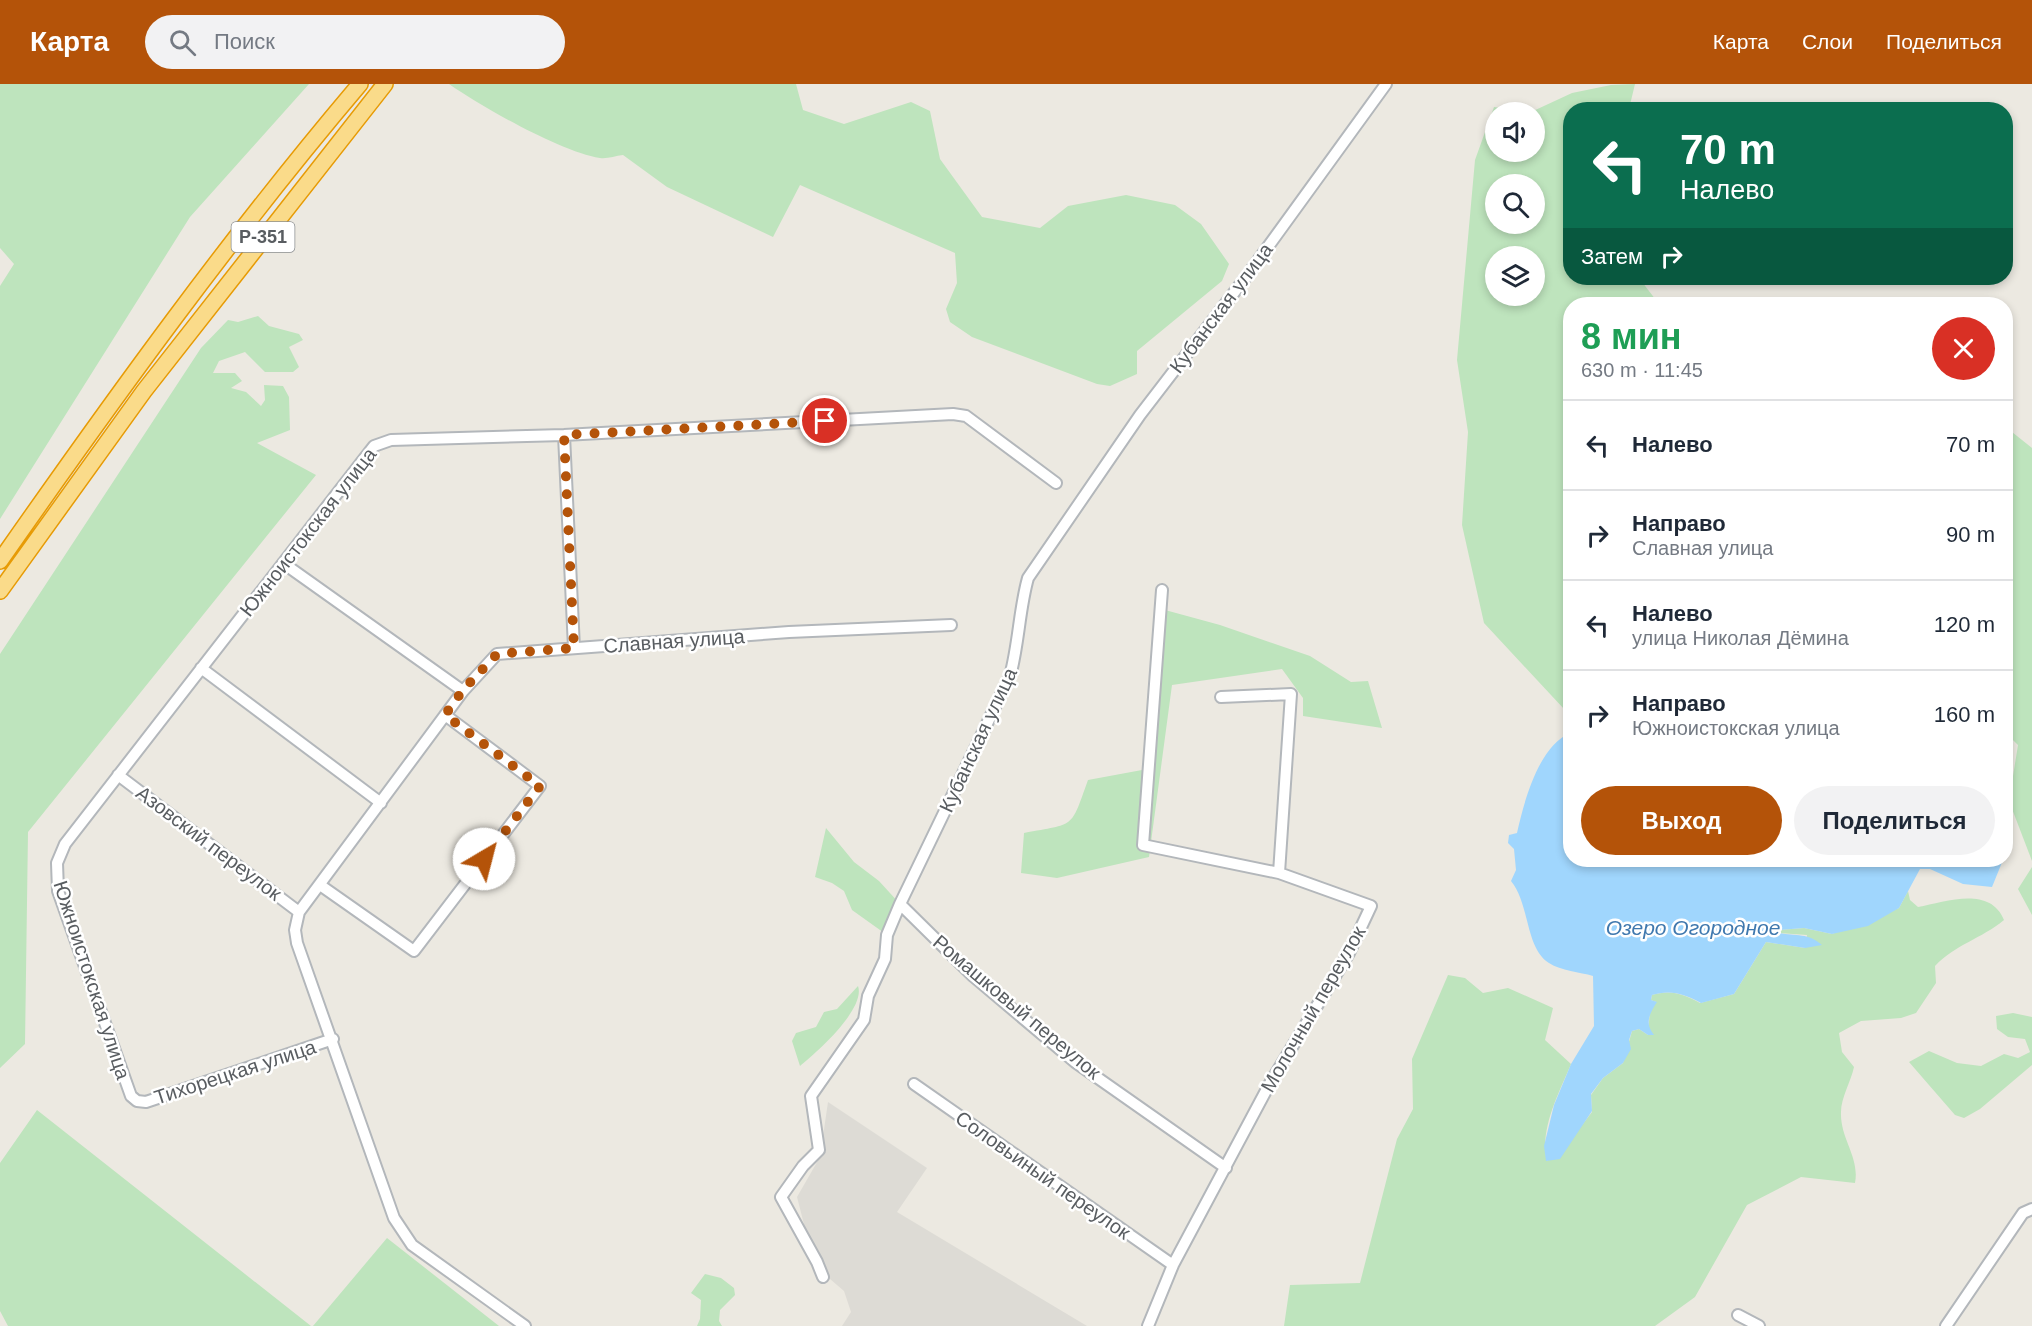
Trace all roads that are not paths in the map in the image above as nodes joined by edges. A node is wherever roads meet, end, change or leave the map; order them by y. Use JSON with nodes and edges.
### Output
{"nodes":[{"id":1,"x":360,"y":84,"type":"edge"},
{"id":2,"x":385,"y":84,"type":"edge"},
{"id":3,"x":1386,"y":84,"type":"edge"},
{"id":4,"x":564,"y":435,"type":"junction"},
{"id":5,"x":1056,"y":483,"type":"dead end"},
{"id":6,"x":0,"y":561,"type":"edge"},
{"id":7,"x":283,"y":563,"type":"junction"},
{"id":8,"x":1162,"y":590,"type":"dead end"},
{"id":9,"x":0,"y":591,"type":"edge"},
{"id":10,"x":951,"y":625,"type":"dead end"},
{"id":11,"x":574,"y":648,"type":"junction"},
{"id":12,"x":201,"y":668,"type":"junction"},
{"id":13,"x":463,"y":690,"type":"junction"},
{"id":14,"x":1221,"y":697,"type":"dead end"},
{"id":15,"x":445,"y":715,"type":"junction"},
{"id":16,"x":118,"y":775,"type":"junction"},
{"id":17,"x":381,"y":803,"type":"junction"},
{"id":18,"x":1279,"y":873,"type":"junction"},
{"id":19,"x":320,"y":885,"type":"junction"},
{"id":20,"x":900,"y":904,"type":"junction"},
{"id":21,"x":299,"y":912,"type":"junction"},
{"id":22,"x":333,"y":1039,"type":"junction"},
{"id":23,"x":914,"y":1084,"type":"dead end"},
{"id":24,"x":137,"y":1101,"type":"joint"},
{"id":25,"x":1226,"y":1168,"type":"junction"},
{"id":26,"x":2032,"y":1209,"type":"edge"},
{"id":27,"x":1173,"y":1265,"type":"junction"},
{"id":28,"x":823,"y":1277,"type":"dead end"},
{"id":29,"x":1738,"y":1315,"type":"dead end"},
{"id":30,"x":525,"y":1326,"type":"edge"},
{"id":31,"x":1148,"y":1326,"type":"edge"},
{"id":32,"x":1759,"y":1326,"type":"edge"},
{"id":33,"x":1946,"y":1326,"type":"edge"}],
"edges":[{"from":1,"to":6,"type":"highway","number":"Р-351"},
{"from":2,"to":9,"type":"highway","number":"Р-351"},
{"from":3,"to":20,"type":"street","name":"Кубанская улица"},
{"from":4,"to":5,"type":"street","name":"Южноистокская улица"},
{"from":4,"to":7,"type":"street","name":"Южноистокская улица"},
{"from":4,"to":11,"type":"street"},
{"from":7,"to":12,"type":"street","name":"Южноистокская улица"},
{"from":7,"to":13,"type":"street"},
{"from":8,"to":18,"type":"street"},
{"from":10,"to":11,"type":"street","name":"Славная улица"},
{"from":11,"to":13,"type":"street","name":"Славная улица"},
{"from":12,"to":16,"type":"street","name":"Южноистокская улица"},
{"from":12,"to":17,"type":"street"},
{"from":13,"to":15,"type":"street","name":"Славная улица"},
{"from":14,"to":18,"type":"street"},
{"from":15,"to":17,"type":"street","name":"Славная улица"},
{"from":15,"to":19,"type":"street"},
{"from":16,"to":21,"type":"street","name":"Азовский переулок"},
{"from":16,"to":24,"type":"street","name":"Южноистокская улица"},
{"from":17,"to":19,"type":"street","name":"Славная улица"},
{"from":18,"to":25,"type":"street","name":"Молочный переулок"},
{"from":19,"to":21,"type":"street","name":"Славная улица"},
{"from":20,"to":25,"type":"street","name":"Ромашковый переулок"},
{"from":20,"to":28,"type":"street","name":"Кубанская улица"},
{"from":21,"to":22,"type":"street"},
{"from":22,"to":24,"type":"street","name":"Тихорецкая улица"},
{"from":22,"to":30,"type":"street"},
{"from":23,"to":27,"type":"street","name":"Соловьиный переулок"},
{"from":25,"to":27,"type":"street","name":"Молочный переулок"},
{"from":26,"to":33,"type":"street"},
{"from":27,"to":31,"type":"street","name":"Молочный переулок"},
{"from":29,"to":32,"type":"street"}]}
